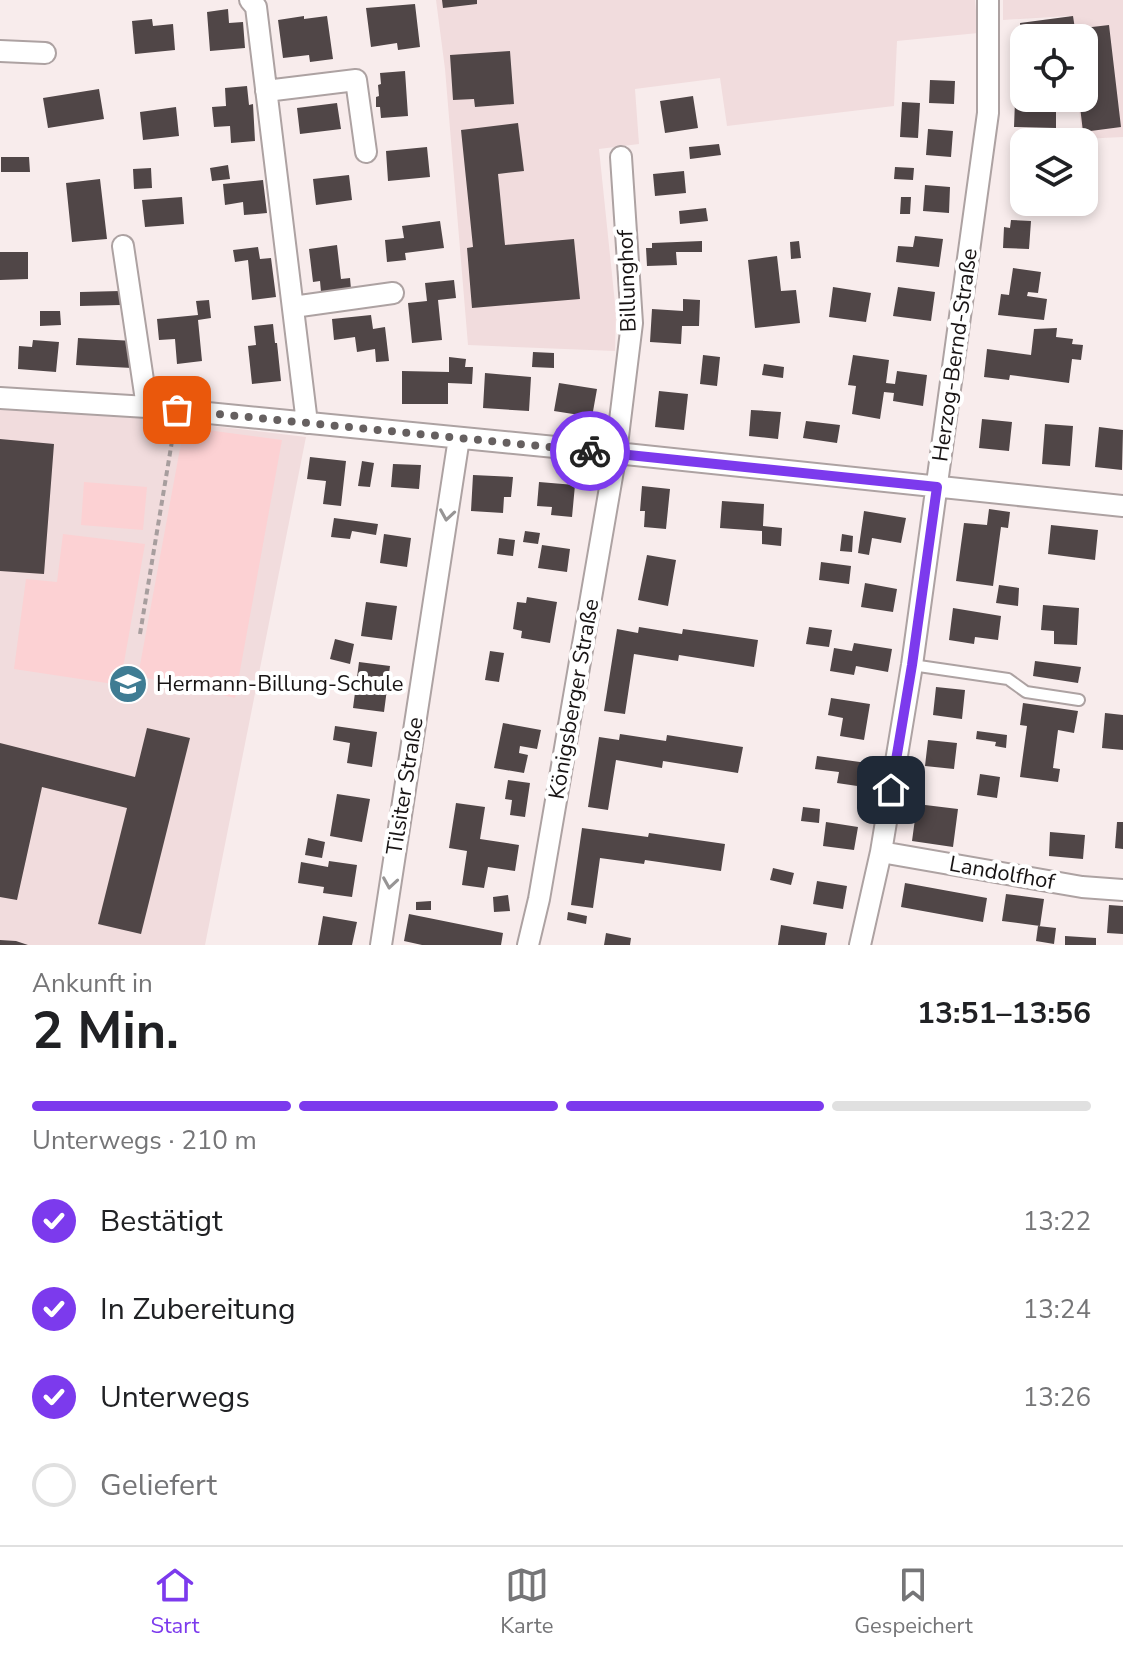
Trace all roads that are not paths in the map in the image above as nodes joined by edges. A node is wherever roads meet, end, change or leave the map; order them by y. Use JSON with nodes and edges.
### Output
{"nodes":[{"id":1,"x":250,"y":0,"type":"edge"},
{"id":2,"x":988,"y":0,"type":"edge"},
{"id":3,"x":0,"y":51,"type":"edge"},
{"id":4,"x":45,"y":53,"type":"dead end"},
{"id":5,"x":266,"y":91,"type":"junction"},
{"id":6,"x":366,"y":152,"type":"dead end"},
{"id":7,"x":621,"y":157,"type":"dead end"},
{"id":8,"x":123,"y":246,"type":"dead end"},
{"id":9,"x":393,"y":293,"type":"dead end"},
{"id":10,"x":293,"y":307,"type":"junction"},
{"id":11,"x":0,"y":398,"type":"edge"},
{"id":12,"x":147,"y":407,"type":"junction"},
{"id":13,"x":307,"y":423,"type":"junction"},
{"id":14,"x":459,"y":438,"type":"junction"},
{"id":15,"x":616,"y":453,"type":"junction"},
{"id":16,"x":937,"y":487,"type":"junction"},
{"id":17,"x":1123,"y":506,"type":"edge"},
{"id":18,"x":912,"y":665,"type":"junction"},
{"id":19,"x":1079,"y":700,"type":"dead end"},
{"id":20,"x":881,"y":852,"type":"junction"},
{"id":21,"x":1123,"y":890,"type":"edge"},
{"id":22,"x":381,"y":945,"type":"edge"},
{"id":23,"x":528,"y":945,"type":"edge"},
{"id":24,"x":860,"y":945,"type":"edge"}],
"edges":[{"from":1,"to":5,"type":"street"},
{"from":2,"to":16,"type":"street","name":"Herzog-Bernd-Straße"},
{"from":3,"to":4,"type":"street"},
{"from":5,"to":6,"type":"street"},
{"from":5,"to":10,"type":"street"},
{"from":7,"to":15,"type":"street","name":"Billunghof"},
{"from":8,"to":12,"type":"street"},
{"from":9,"to":10,"type":"street"},
{"from":10,"to":13,"type":"street"},
{"from":11,"to":12,"type":"street"},
{"from":12,"to":13,"type":"street"},
{"from":13,"to":14,"type":"street"},
{"from":14,"to":15,"type":"street"},
{"from":14,"to":22,"type":"street","name":"Tilsiter Straße","one_way":true},
{"from":15,"to":16,"type":"street"},
{"from":15,"to":23,"type":"street","name":"Königsberger Straße"},
{"from":16,"to":17,"type":"street"},
{"from":16,"to":18,"type":"street","name":"Herzog-Bernd-Straße"},
{"from":18,"to":19,"type":"lane"},
{"from":18,"to":20,"type":"street","name":"Herzog-Bernd-Straße"},
{"from":20,"to":21,"type":"street","name":"Landolfhof"},
{"from":20,"to":24,"type":"street","name":"Herzog-Bernd-Straße"}]}
